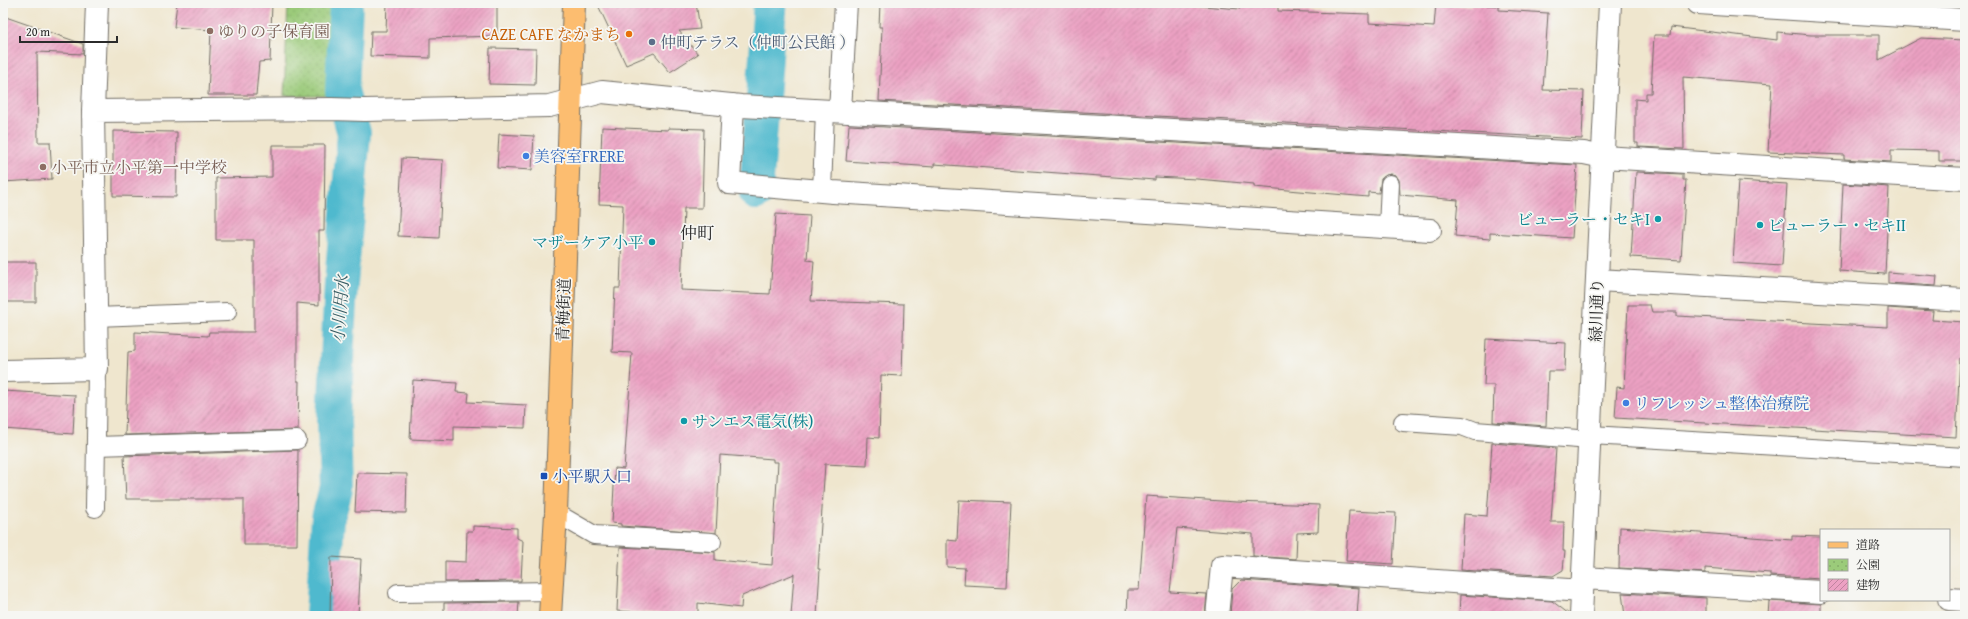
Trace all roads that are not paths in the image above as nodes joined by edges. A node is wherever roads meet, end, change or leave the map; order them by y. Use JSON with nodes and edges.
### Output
{"nodes":[{"id":1,"x":97,"y":3,"type":"edge"},
{"id":2,"x":574,"y":3,"type":"edge"},
{"id":3,"x":846,"y":3,"type":"edge"},
{"id":4,"x":1610,"y":3,"type":"edge"},
{"id":5,"x":1698,"y":3,"type":"edge"},
{"id":6,"x":1965,"y":20,"type":"edge"},
{"id":7,"x":570,"y":100,"type":"junction"},
{"id":8,"x":737,"y":105,"type":"junction"},
{"id":9,"x":94,"y":111,"type":"junction"},
{"id":10,"x":833,"y":111,"type":"junction"},
{"id":11,"x":1603,"y":157,"type":"junction"},
{"id":12,"x":1965,"y":179,"type":"edge"},
{"id":13,"x":1390,"y":184,"type":"dead end"},
{"id":14,"x":822,"y":191,"type":"junction"},
{"id":15,"x":1388,"y":228,"type":"junction"},
{"id":16,"x":1430,"y":230,"type":"dead end"},
{"id":17,"x":1597,"y":280,"type":"junction"},
{"id":18,"x":1965,"y":300,"type":"edge"},
{"id":19,"x":227,"y":312,"type":"dead end"},
{"id":20,"x":96,"y":317,"type":"junction"},
{"id":21,"x":97,"y":369,"type":"junction"},
{"id":22,"x":3,"y":371,"type":"edge"},
{"id":23,"x":1403,"y":422,"type":"dead end"},
{"id":24,"x":1591,"y":437,"type":"junction"},
{"id":25,"x":297,"y":440,"type":"dead end"},
{"id":26,"x":96,"y":446,"type":"junction"},
{"id":27,"x":1965,"y":457,"type":"edge"},
{"id":28,"x":95,"y":508,"type":"dead end"},
{"id":29,"x":556,"y":513,"type":"junction"},
{"id":30,"x":712,"y":542,"type":"dead end"},
{"id":31,"x":1582,"y":584,"type":"junction"},
{"id":32,"x":552,"y":591,"type":"junction"},
{"id":33,"x":1820,"y":592,"type":"edge"},
{"id":34,"x":398,"y":593,"type":"dead end"},
{"id":35,"x":1950,"y":599,"type":"edge"},
{"id":36,"x":1965,"y":600,"type":"edge"},
{"id":37,"x":550,"y":616,"type":"edge"},
{"id":38,"x":1217,"y":616,"type":"edge"},
{"id":39,"x":1581,"y":616,"type":"edge"}],
"edges":[{"from":1,"to":9,"type":"street"},
{"from":2,"to":7,"type":"main road","name":"青梅街道"},
{"from":3,"to":10,"type":"street"},
{"from":4,"to":11,"type":"street","name":"緑川通り"},
{"from":5,"to":6,"type":"street"},
{"from":7,"to":8,"type":"street"},
{"from":7,"to":9,"type":"street"},
{"from":7,"to":29,"type":"main road","name":"青梅街道"},
{"from":8,"to":10,"type":"street"},
{"from":8,"to":14,"type":"street"},
{"from":9,"to":20,"type":"street"},
{"from":10,"to":11,"type":"street"},
{"from":10,"to":14,"type":"lane"},
{"from":11,"to":12,"type":"street"},
{"from":11,"to":17,"type":"street","name":"緑川通り"},
{"from":13,"to":15,"type":"lane"},
{"from":14,"to":15,"type":"street"},
{"from":15,"to":16,"type":"street"},
{"from":17,"to":18,"type":"street"},
{"from":17,"to":24,"type":"street","name":"緑川通り"},
{"from":19,"to":20,"type":"lane"},
{"from":20,"to":21,"type":"street"},
{"from":21,"to":22,"type":"street"},
{"from":21,"to":26,"type":"lane"},
{"from":23,"to":24,"type":"lane"},
{"from":24,"to":27,"type":"lane"},
{"from":24,"to":31,"type":"street","name":"緑川通り"},
{"from":25,"to":26,"type":"lane"},
{"from":26,"to":28,"type":"lane"},
{"from":29,"to":30,"type":"lane"},
{"from":29,"to":32,"type":"main road","name":"青梅街道"},
{"from":31,"to":33,"type":"street"},
{"from":31,"to":38,"type":"street"},
{"from":31,"to":39,"type":"street","name":"緑川通り"},
{"from":32,"to":34,"type":"lane"},
{"from":32,"to":37,"type":"main road","name":"青梅街道"},
{"from":35,"to":36,"type":"street"}]}
